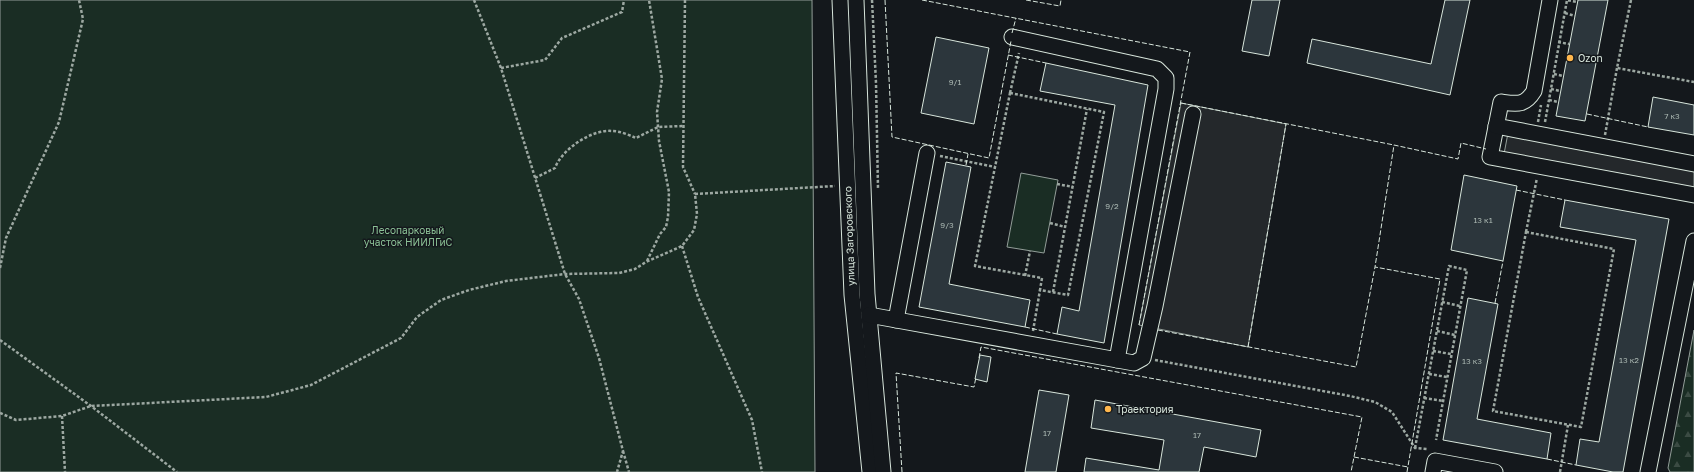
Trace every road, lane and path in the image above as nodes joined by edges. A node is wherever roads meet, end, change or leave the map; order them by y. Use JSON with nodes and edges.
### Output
{"nodes":[{"id":1,"x":79,"y":0,"type":"edge"},
{"id":2,"x":474,"y":0,"type":"edge"},
{"id":3,"x":624,"y":0,"type":"edge"},
{"id":4,"x":649,"y":0,"type":"edge"},
{"id":5,"x":685,"y":0,"type":"edge"},
{"id":6,"x":840,"y":0,"type":"edge"},
{"id":7,"x":856,"y":0,"type":"edge"},
{"id":8,"x":872,"y":0,"type":"edge"},
{"id":9,"x":1550,"y":0,"type":"edge"},
{"id":10,"x":1631,"y":0,"type":"edge"},
{"id":11,"x":1577,"y":2,"type":"dead end"},
{"id":12,"x":1565,"y":14,"type":"junction"},
{"id":13,"x":1575,"y":16,"type":"dead end"},
{"id":14,"x":1017,"y":38,"type":"joint"},
{"id":15,"x":1552,"y":41,"type":"dead end"},
{"id":16,"x":1560,"y":43,"type":"junction"},
{"id":17,"x":1569,"y":44,"type":"dead end"},
{"id":18,"x":501,"y":68,"type":"junction"},
{"id":19,"x":1617,"y":68,"type":"junction"},
{"id":20,"x":1554,"y":74,"type":"junction"},
{"id":21,"x":1563,"y":76,"type":"dead end"},
{"id":22,"x":1694,"y":82,"type":"edge"},
{"id":23,"x":1551,"y":89,"type":"junction"},
{"id":24,"x":1560,"y":91,"type":"dead end"},
{"id":25,"x":1010,"y":93,"type":"junction"},
{"id":26,"x":1549,"y":100,"type":"junction"},
{"id":27,"x":1558,"y":102,"type":"dead end"},
{"id":28,"x":1087,"y":109,"type":"junction"},
{"id":29,"x":1193,"y":114,"type":"dead end"},
{"id":30,"x":683,"y":126,"type":"junction"},
{"id":31,"x":1496,"y":126,"type":"junction"},
{"id":32,"x":658,"y":127,"type":"junction"},
{"id":33,"x":1544,"y":127,"type":"dead end"},
{"id":34,"x":1603,"y":147,"type":"junction"},
{"id":35,"x":927,"y":153,"type":"joint"},
{"id":36,"x":1694,"y":164,"type":"edge"},
{"id":37,"x":995,"y":166,"type":"junction"},
{"id":38,"x":1538,"y":166,"type":"junction"},
{"id":39,"x":535,"y":178,"type":"junction"},
{"id":40,"x":1057,"y":184,"type":"dead end"},
{"id":41,"x":847,"y":185,"type":"junction"},
{"id":42,"x":1073,"y":187,"type":"junction"},
{"id":43,"x":878,"y":192,"type":"dead end"},
{"id":44,"x":695,"y":194,"type":"junction"},
{"id":45,"x":1694,"y":196,"type":"edge"},
{"id":46,"x":1050,"y":223,"type":"dead end"},
{"id":47,"x":1066,"y":226,"type":"junction"},
{"id":48,"x":1526,"y":232,"type":"junction"},
{"id":49,"x":1694,"y":241,"type":"edge"},
{"id":50,"x":682,"y":246,"type":"junction"},
{"id":51,"x":1030,"y":251,"type":"dead end"},
{"id":52,"x":646,"y":262,"type":"junction"},
{"id":53,"x":0,"y":268,"type":"edge"},
{"id":54,"x":565,"y":274,"type":"junction"},
{"id":55,"x":1025,"y":276,"type":"junction"},
{"id":56,"x":1040,"y":290,"type":"junction"},
{"id":57,"x":1053,"y":292,"type":"junction"},
{"id":58,"x":1442,"y":302,"type":"junction"},
{"id":59,"x":1460,"y":306,"type":"junction"},
{"id":60,"x":869,"y":315,"type":"junction"},
{"id":61,"x":896,"y":320,"type":"junction"},
{"id":62,"x":1437,"y":331,"type":"junction"},
{"id":63,"x":1455,"y":335,"type":"junction"},
{"id":64,"x":0,"y":340,"type":"edge"},
{"id":65,"x":1030,"y":344,"type":"junction"},
{"id":66,"x":1433,"y":351,"type":"junction"},
{"id":67,"x":1451,"y":354,"type":"junction"},
{"id":68,"x":1143,"y":358,"type":"junction"},
{"id":69,"x":1117,"y":360,"type":"junction"},
{"id":70,"x":1429,"y":374,"type":"junction"},
{"id":71,"x":1447,"y":377,"type":"junction"},
{"id":72,"x":1424,"y":398,"type":"junction"},
{"id":73,"x":1443,"y":401,"type":"junction"},
{"id":74,"x":91,"y":406,"type":"junction"},
{"id":75,"x":0,"y":413,"type":"edge"},
{"id":76,"x":62,"y":416,"type":"junction"},
{"id":77,"x":1568,"y":425,"type":"junction"},
{"id":78,"x":1436,"y":440,"type":"dead end"},
{"id":79,"x":1415,"y":448,"type":"junction"},
{"id":80,"x":623,"y":451,"type":"junction"},
{"id":81,"x":1434,"y":466,"type":"edge"},
{"id":82,"x":65,"y":472,"type":"edge"},
{"id":83,"x":177,"y":472,"type":"edge"},
{"id":84,"x":617,"y":472,"type":"edge"},
{"id":85,"x":629,"y":472,"type":"edge"},
{"id":86,"x":762,"y":472,"type":"edge"},
{"id":87,"x":870,"y":472,"type":"edge"},
{"id":88,"x":883,"y":472,"type":"edge"},
{"id":89,"x":1495,"y":472,"type":"edge"},
{"id":90,"x":1560,"y":472,"type":"edge"},
{"id":91,"x":1648,"y":472,"type":"edge"}],
"edges":[{"from":1,"to":53,"type":"path"},
{"from":2,"to":18,"type":"path"},
{"from":3,"to":18,"type":"path"},
{"from":4,"to":32,"type":"path"},
{"from":5,"to":30,"type":"path"},
{"from":6,"to":41,"type":"street","name":"улица Загоровского"},
{"from":7,"to":60,"type":"street","name":"улица Загоровского"},
{"from":8,"to":43,"type":"path"},
{"from":9,"to":31,"type":"street"},
{"from":10,"to":19,"type":"path"},
{"from":11,"to":12,"type":"path"},
{"from":12,"to":13,"type":"path"},
{"from":12,"to":16,"type":"path"},
{"from":14,"to":25,"type":"path"},
{"from":14,"to":69,"type":"street"},
{"from":15,"to":16,"type":"path"},
{"from":16,"to":17,"type":"path"},
{"from":16,"to":20,"type":"path"},
{"from":18,"to":39,"type":"path"},
{"from":19,"to":22,"type":"path"},
{"from":19,"to":34,"type":"path"},
{"from":20,"to":21,"type":"path"},
{"from":20,"to":23,"type":"path"},
{"from":23,"to":24,"type":"path"},
{"from":23,"to":26,"type":"path"},
{"from":25,"to":28,"type":"path"},
{"from":25,"to":37,"type":"path"},
{"from":26,"to":27,"type":"path"},
{"from":26,"to":33,"type":"path"},
{"from":28,"to":42,"type":"path"},
{"from":28,"to":57,"type":"path"},
{"from":29,"to":68,"type":"street"},
{"from":30,"to":32,"type":"path"},
{"from":30,"to":44,"type":"path"},
{"from":31,"to":34,"type":"street"},
{"from":31,"to":38,"type":"street"},
{"from":32,"to":39,"type":"path"},
{"from":32,"to":52,"type":"path"},
{"from":34,"to":36,"type":"street"},
{"from":35,"to":37,"type":"path"},
{"from":35,"to":61,"type":"street"},
{"from":37,"to":55,"type":"path"},
{"from":38,"to":45,"type":"street"},
{"from":38,"to":48,"type":"path"},
{"from":39,"to":54,"type":"path"},
{"from":40,"to":42,"type":"path"},
{"from":41,"to":44,"type":"path"},
{"from":41,"to":87,"type":"street","name":"улица Загоровского"},
{"from":42,"to":47,"type":"path"},
{"from":44,"to":50,"type":"path"},
{"from":46,"to":47,"type":"path"},
{"from":47,"to":57,"type":"path"},
{"from":48,"to":77,"type":"path"},
{"from":48,"to":77,"type":"path"},
{"from":49,"to":91,"type":"street"},
{"from":50,"to":52,"type":"path"},
{"from":50,"to":86,"type":"path"},
{"from":51,"to":55,"type":"path"},
{"from":52,"to":54,"type":"path"},
{"from":54,"to":74,"type":"path"},
{"from":54,"to":80,"type":"path"},
{"from":55,"to":56,"type":"path"},
{"from":56,"to":57,"type":"path"},
{"from":56,"to":65,"type":"path"},
{"from":58,"to":59,"type":"path"},
{"from":58,"to":59,"type":"path"},
{"from":58,"to":62,"type":"path"},
{"from":59,"to":63,"type":"path"},
{"from":60,"to":61,"type":"street"},
{"from":60,"to":88,"type":"street","name":"улица Загоровского"},
{"from":61,"to":65,"type":"street"},
{"from":62,"to":63,"type":"path"},
{"from":62,"to":66,"type":"path"},
{"from":63,"to":67,"type":"path"},
{"from":64,"to":74,"type":"path"},
{"from":65,"to":69,"type":"street"},
{"from":66,"to":67,"type":"path"},
{"from":66,"to":70,"type":"path"},
{"from":67,"to":71,"type":"path"},
{"from":68,"to":69,"type":"street"},
{"from":68,"to":79,"type":"path"},
{"from":70,"to":71,"type":"path"},
{"from":70,"to":72,"type":"path"},
{"from":71,"to":73,"type":"path"},
{"from":72,"to":73,"type":"path"},
{"from":72,"to":79,"type":"path"},
{"from":73,"to":78,"type":"path"},
{"from":74,"to":76,"type":"path"},
{"from":74,"to":83,"type":"path"},
{"from":75,"to":76,"type":"path"},
{"from":76,"to":82,"type":"path"},
{"from":77,"to":90,"type":"path"},
{"from":79,"to":81,"type":"path"},
{"from":80,"to":84,"type":"path"},
{"from":80,"to":85,"type":"path"},
{"from":81,"to":89,"type":"street"}]}
